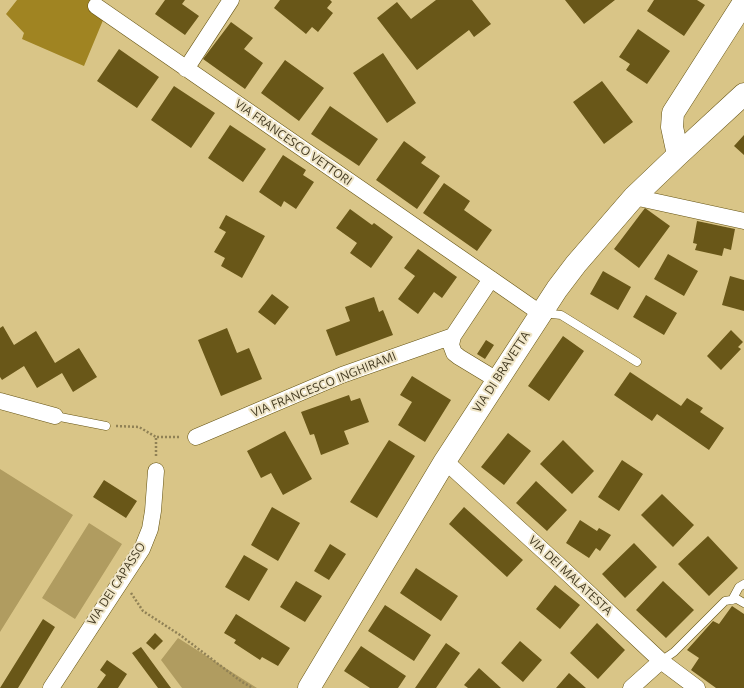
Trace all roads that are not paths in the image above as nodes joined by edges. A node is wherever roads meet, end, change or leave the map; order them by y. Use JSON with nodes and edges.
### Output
{"nodes":[{"id":1,"x":231,"y":0,"type":"edge"},
{"id":2,"x":744,"y":2,"type":"edge"},
{"id":3,"x":96,"y":6,"type":"dead end"},
{"id":4,"x":186,"y":68,"type":"junction"},
{"id":5,"x":744,"y":94,"type":"edge"},
{"id":6,"x":678,"y":155,"type":"junction"},
{"id":7,"x":634,"y":197,"type":"junction"},
{"id":8,"x":744,"y":221,"type":"edge"},
{"id":9,"x":491,"y":279,"type":"junction"},
{"id":10,"x":540,"y":313,"type":"junction"},
{"id":11,"x":453,"y":336,"type":"junction"},
{"id":12,"x":637,"y":362,"type":"dead end"},
{"id":13,"x":497,"y":380,"type":"junction"},
{"id":14,"x":0,"y":401,"type":"edge"},
{"id":15,"x":55,"y":416,"type":"joint"},
{"id":16,"x":106,"y":426,"type":"road end"},
{"id":17,"x":196,"y":437,"type":"road end"},
{"id":18,"x":445,"y":461,"type":"junction"},
{"id":19,"x":156,"y":471,"type":"road end"},
{"id":20,"x":744,"y":584,"type":"edge"},
{"id":21,"x":732,"y":600,"type":"junction"},
{"id":22,"x":744,"y":604,"type":"edge"},
{"id":23,"x":661,"y":662,"type":"junction"},
{"id":24,"x":51,"y":688,"type":"edge"},
{"id":25,"x":309,"y":688,"type":"edge"},
{"id":26,"x":631,"y":688,"type":"edge"},
{"id":27,"x":697,"y":688,"type":"edge"}],
"edges":[{"from":1,"to":4,"type":"street"},
{"from":2,"to":6,"type":"main road"},
{"from":3,"to":4,"type":"street","name":"VIA FRANCESCO VETTORI"},
{"from":4,"to":9,"type":"street","name":"VIA FRANCESCO VETTORI"},
{"from":5,"to":6,"type":"main road","name":"VIA DI BRAVETTA"},
{"from":6,"to":7,"type":"main road","name":"VIA DI BRAVETTA"},
{"from":7,"to":8,"type":"street"},
{"from":7,"to":10,"type":"main road","name":"VIA DI BRAVETTA"},
{"from":9,"to":10,"type":"street","name":"VIA FRANCESCO VETTORI"},
{"from":9,"to":11,"type":"street"},
{"from":10,"to":12,"type":"lane"},
{"from":10,"to":13,"type":"main road","name":"VIA DI BRAVETTA"},
{"from":11,"to":13,"type":"street"},
{"from":11,"to":17,"type":"street","name":"VIA FRANCESCO INGHIRAMI"},
{"from":13,"to":18,"type":"main road","name":"VIA DI BRAVETTA"},
{"from":14,"to":15,"type":"street"},
{"from":15,"to":16,"type":"lane"},
{"from":18,"to":23,"type":"street","name":"VIA DEI MALATESTA"},
{"from":18,"to":25,"type":"main road","name":"VIA DI BRAVETTA"},
{"from":19,"to":24,"type":"street","name":"VIA DEI CAPASSO"},
{"from":20,"to":21,"type":"lane"},
{"from":21,"to":22,"type":"lane"},
{"from":21,"to":23,"type":"lane"},
{"from":23,"to":26,"type":"street"},
{"from":23,"to":27,"type":"street","name":"VIA DEI MALATESTA"}]}
